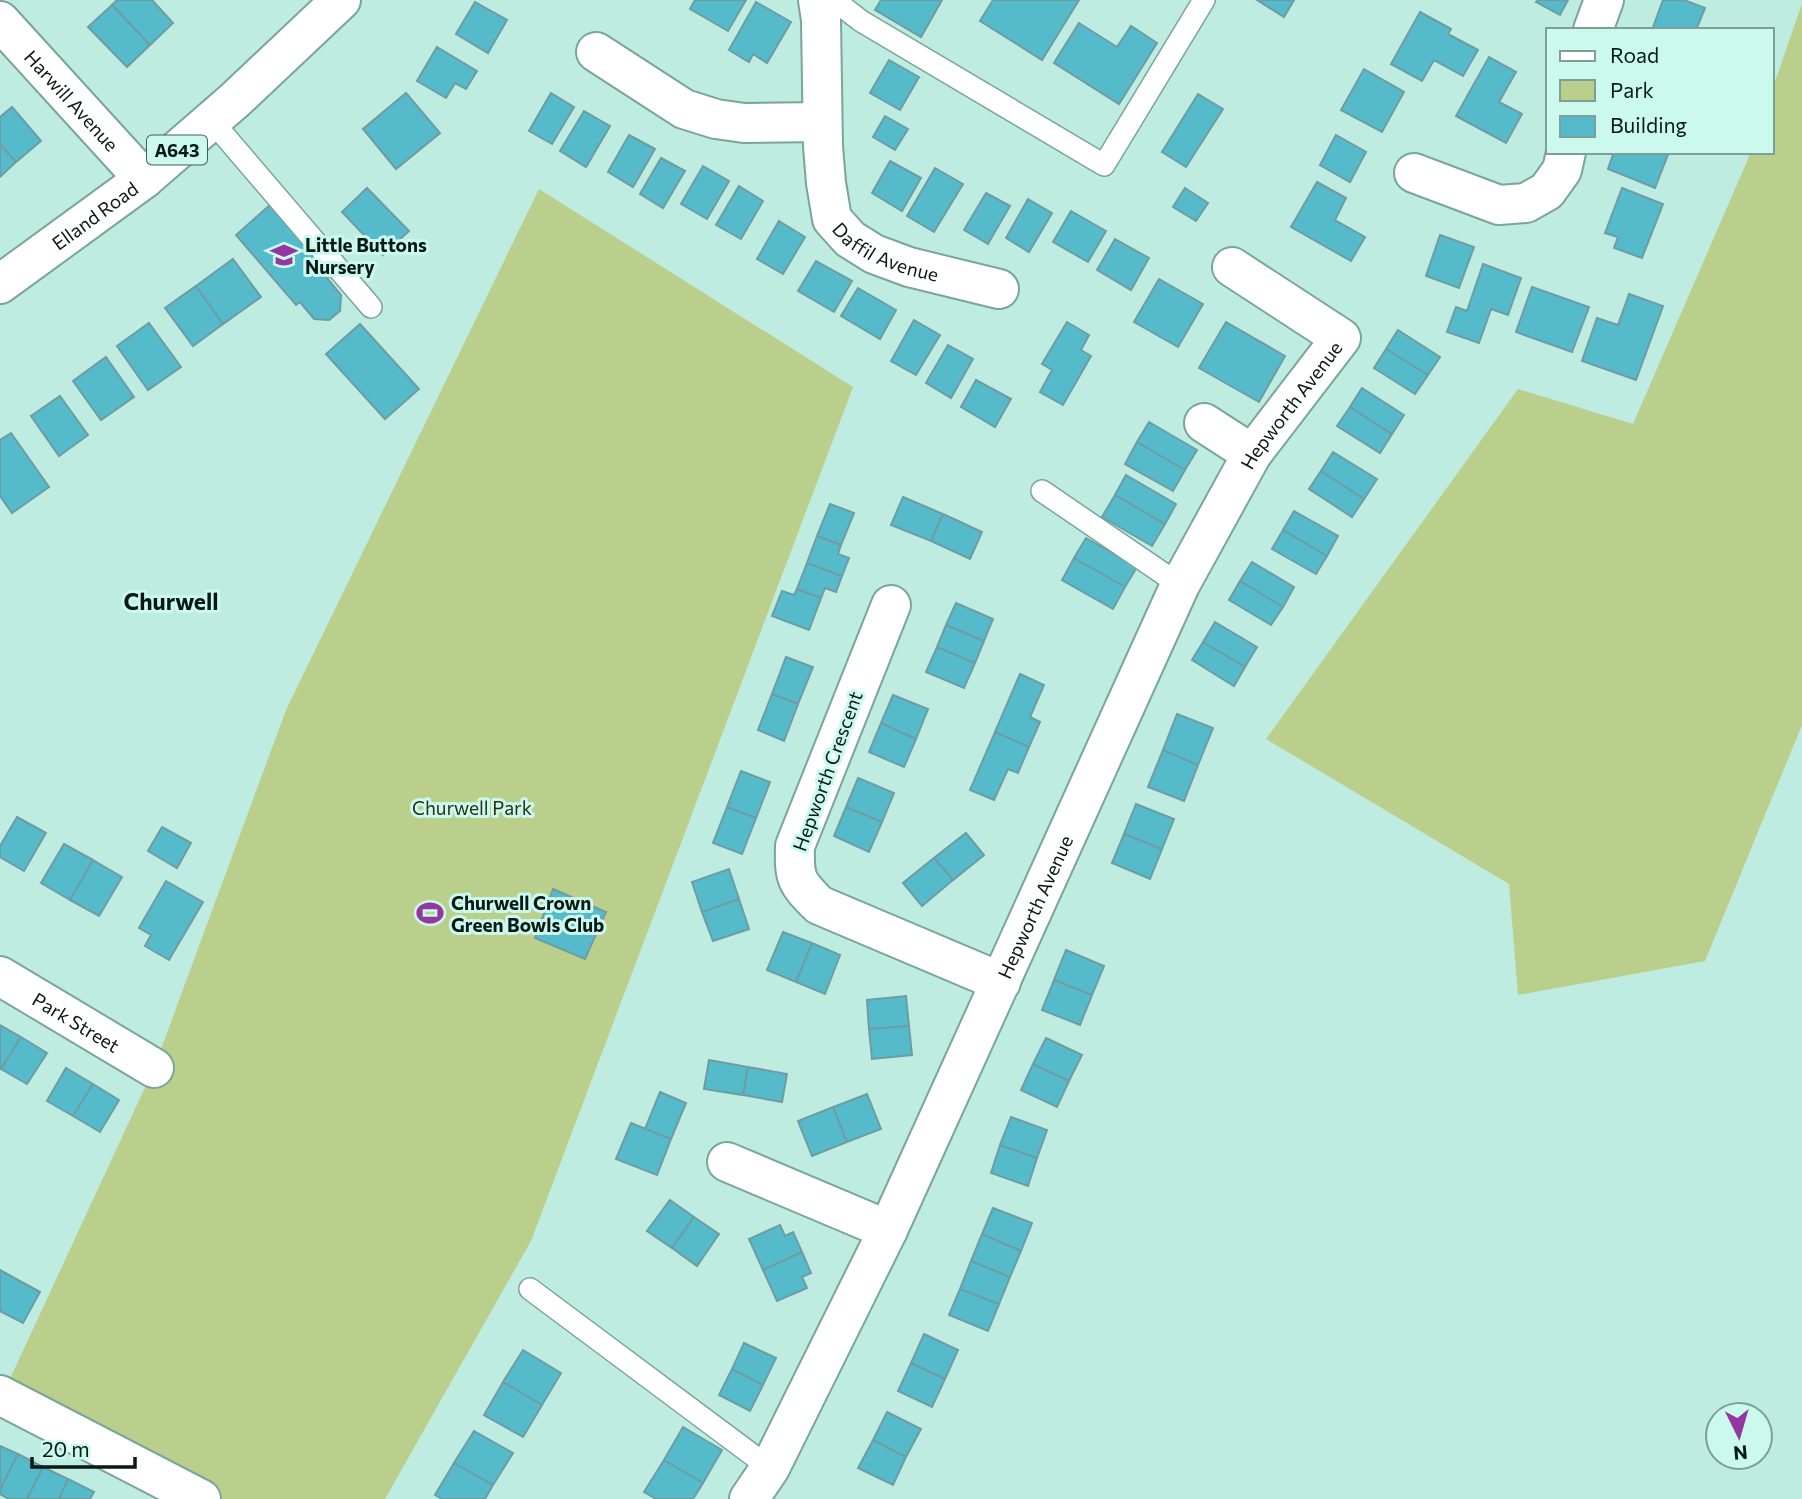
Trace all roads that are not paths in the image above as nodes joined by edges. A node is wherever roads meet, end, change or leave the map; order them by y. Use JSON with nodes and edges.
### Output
{"nodes":[{"id":1,"x":341,"y":0,"type":"edge"},
{"id":2,"x":818,"y":0,"type":"edge"},
{"id":3,"x":834,"y":0,"type":"edge"},
{"id":4,"x":1204,"y":0,"type":"edge"},
{"id":5,"x":1604,"y":0,"type":"edge"},
{"id":6,"x":0,"y":21,"type":"edge"},
{"id":7,"x":1594,"y":28,"type":"edge"},
{"id":8,"x":596,"y":52,"type":"dead end"},
{"id":9,"x":212,"y":121,"type":"junction"},
{"id":10,"x":822,"y":122,"type":"junction"},
{"id":11,"x":1566,"y":154,"type":"edge"},
{"id":12,"x":1414,"y":173,"type":"dead end"},
{"id":13,"x":144,"y":179,"type":"junction"},
{"id":14,"x":1232,"y":267,"type":"dead end"},
{"id":15,"x":0,"y":284,"type":"edge"},
{"id":16,"x":999,"y":289,"type":"dead end"},
{"id":17,"x":371,"y":307,"type":"dead end"},
{"id":18,"x":1204,"y":423,"type":"dead end"},
{"id":19,"x":1252,"y":454,"type":"junction"},
{"id":20,"x":1042,"y":491,"type":"dead end"},
{"id":21,"x":1180,"y":584,"type":"junction"},
{"id":22,"x":891,"y":605,"type":"dead end"},
{"id":23,"x":0,"y":976,"type":"edge"},
{"id":24,"x":1001,"y":982,"type":"junction"},
{"id":25,"x":154,"y":1068,"type":"dead end"},
{"id":26,"x":727,"y":1162,"type":"dead end"},
{"id":27,"x":888,"y":1230,"type":"junction"},
{"id":28,"x":530,"y":1290,"type":"dead end"},
{"id":29,"x":0,"y":1395,"type":"edge"},
{"id":30,"x":770,"y":1468,"type":"junction"},
{"id":31,"x":201,"y":1499,"type":"edge"},
{"id":32,"x":749,"y":1499,"type":"edge"}],
"edges":[{"from":1,"to":9,"type":"street","name":"Elland Road","number":"A643"},
{"from":2,"to":10,"type":"street","name":"Daffil Avenue"},
{"from":3,"to":4,"type":"lane"},
{"from":5,"to":7,"type":"street"},
{"from":6,"to":13,"type":"street","name":"Harwill Avenue"},
{"from":8,"to":10,"type":"street"},
{"from":9,"to":13,"type":"street","name":"Elland Road","number":"A643"},
{"from":9,"to":17,"type":"lane"},
{"from":10,"to":16,"type":"street","name":"Daffil Avenue"},
{"from":11,"to":12,"type":"street"},
{"from":13,"to":15,"type":"street","name":"Elland Road","number":"A643"},
{"from":14,"to":19,"type":"street","name":"Hepworth Avenue"},
{"from":18,"to":19,"type":"street"},
{"from":19,"to":21,"type":"street","name":"Hepworth Avenue"},
{"from":20,"to":21,"type":"lane"},
{"from":21,"to":24,"type":"street","name":"Hepworth Avenue"},
{"from":22,"to":24,"type":"street","name":"Hepworth Crescent"},
{"from":23,"to":25,"type":"street","name":"Park Street"},
{"from":24,"to":27,"type":"street","name":"Hepworth Avenue"},
{"from":26,"to":27,"type":"street"},
{"from":27,"to":30,"type":"street","name":"Hepworth Avenue"},
{"from":28,"to":30,"type":"lane"},
{"from":29,"to":31,"type":"street"},
{"from":30,"to":32,"type":"street","name":"Hepworth Avenue"}]}
